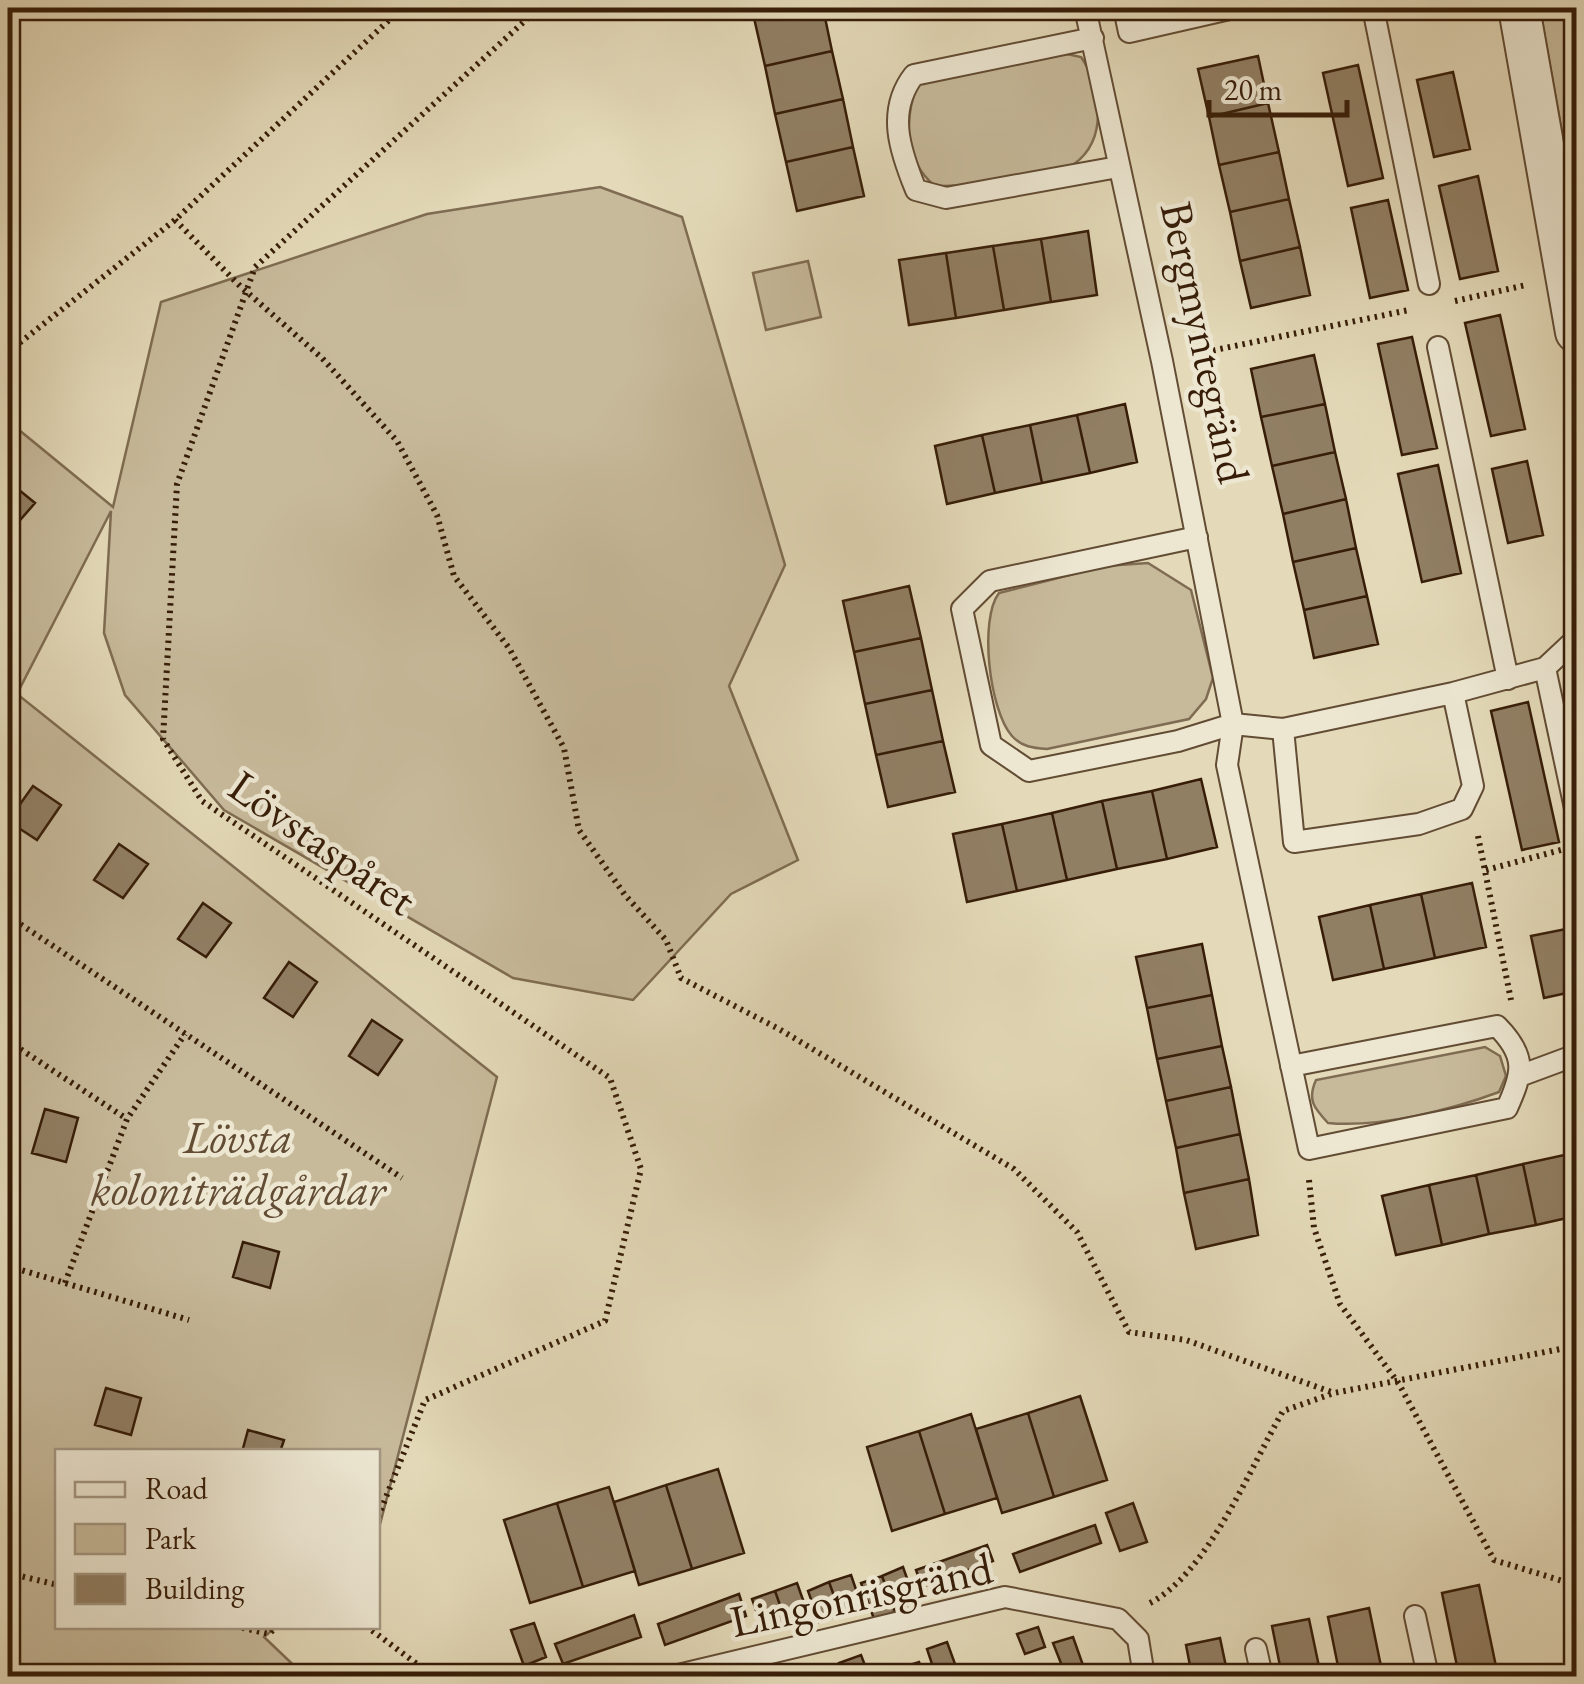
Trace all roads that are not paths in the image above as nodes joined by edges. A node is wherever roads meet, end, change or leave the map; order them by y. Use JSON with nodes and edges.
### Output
{"nodes":[{"id":1,"x":1085,"y":8,"type":"edge"},
{"id":2,"x":1124,"y":8,"type":"edge"},
{"id":3,"x":1234,"y":8,"type":"edge"},
{"id":4,"x":1373,"y":8,"type":"edge"},
{"id":5,"x":1520,"y":8,"type":"edge"},
{"id":6,"x":1093,"y":38,"type":"junction"},
{"id":7,"x":1118,"y":167,"type":"junction"},
{"id":8,"x":1429,"y":284,"type":"dead end"},
{"id":9,"x":1576,"y":332,"type":"edge"},
{"id":10,"x":1438,"y":348,"type":"dead end"},
{"id":11,"x":1196,"y":537,"type":"junction"},
{"id":12,"x":1576,"y":640,"type":"edge"},
{"id":13,"x":1545,"y":668,"type":"junction"},
{"id":14,"x":1508,"y":678,"type":"junction"},
{"id":15,"x":1453,"y":694,"type":"junction"},
{"id":16,"x":1233,"y":724,"type":"junction"},
{"id":17,"x":1283,"y":730,"type":"junction"},
{"id":18,"x":1576,"y":813,"type":"edge"},
{"id":19,"x":1576,"y":1056,"type":"edge"},
{"id":20,"x":1291,"y":1066,"type":"junction"},
{"id":21,"x":1522,"y":1074,"type":"junction"},
{"id":22,"x":1416,"y":1616,"type":"dead end"},
{"id":23,"x":1256,"y":1649,"type":"dead end"},
{"id":24,"x":674,"y":1676,"type":"edge"},
{"id":25,"x":1144,"y":1676,"type":"edge"},
{"id":26,"x":1262,"y":1676,"type":"edge"},
{"id":27,"x":1428,"y":1676,"type":"edge"}],
"edges":[{"from":1,"to":6,"type":"lane","name":"Bergmyntegränd"},
{"from":2,"to":3,"type":"lane"},
{"from":4,"to":8,"type":"lane"},
{"from":5,"to":9,"type":"street"},
{"from":6,"to":7,"type":"lane","name":"Bergmyntegränd"},
{"from":6,"to":7,"type":"lane","name":"Bergmyntegränd"},
{"from":7,"to":11,"type":"lane","name":"Bergmyntegränd"},
{"from":10,"to":14,"type":"lane"},
{"from":11,"to":16,"type":"lane","name":"Bergmyntegränd"},
{"from":11,"to":16,"type":"lane","name":"Bergmyntegränd"},
{"from":12,"to":13,"type":"lane","name":"Bergmyntegränd"},
{"from":13,"to":14,"type":"lane","name":"Bergmyntegränd"},
{"from":13,"to":18,"type":"lane"},
{"from":14,"to":15,"type":"lane","name":"Bergmyntegränd"},
{"from":15,"to":17,"type":"lane","name":"Bergmyntegränd"},
{"from":15,"to":17,"type":"lane"},
{"from":16,"to":17,"type":"lane","name":"Bergmyntegränd"},
{"from":16,"to":20,"type":"lane","name":"Bergmyntegränd"},
{"from":19,"to":21,"type":"lane"},
{"from":20,"to":21,"type":"lane"},
{"from":20,"to":21,"type":"lane","name":"Bergmyntegränd"},
{"from":22,"to":27,"type":"lane"},
{"from":23,"to":26,"type":"lane"},
{"from":24,"to":25,"type":"lane","name":"Lingonrisgränd"}]}
